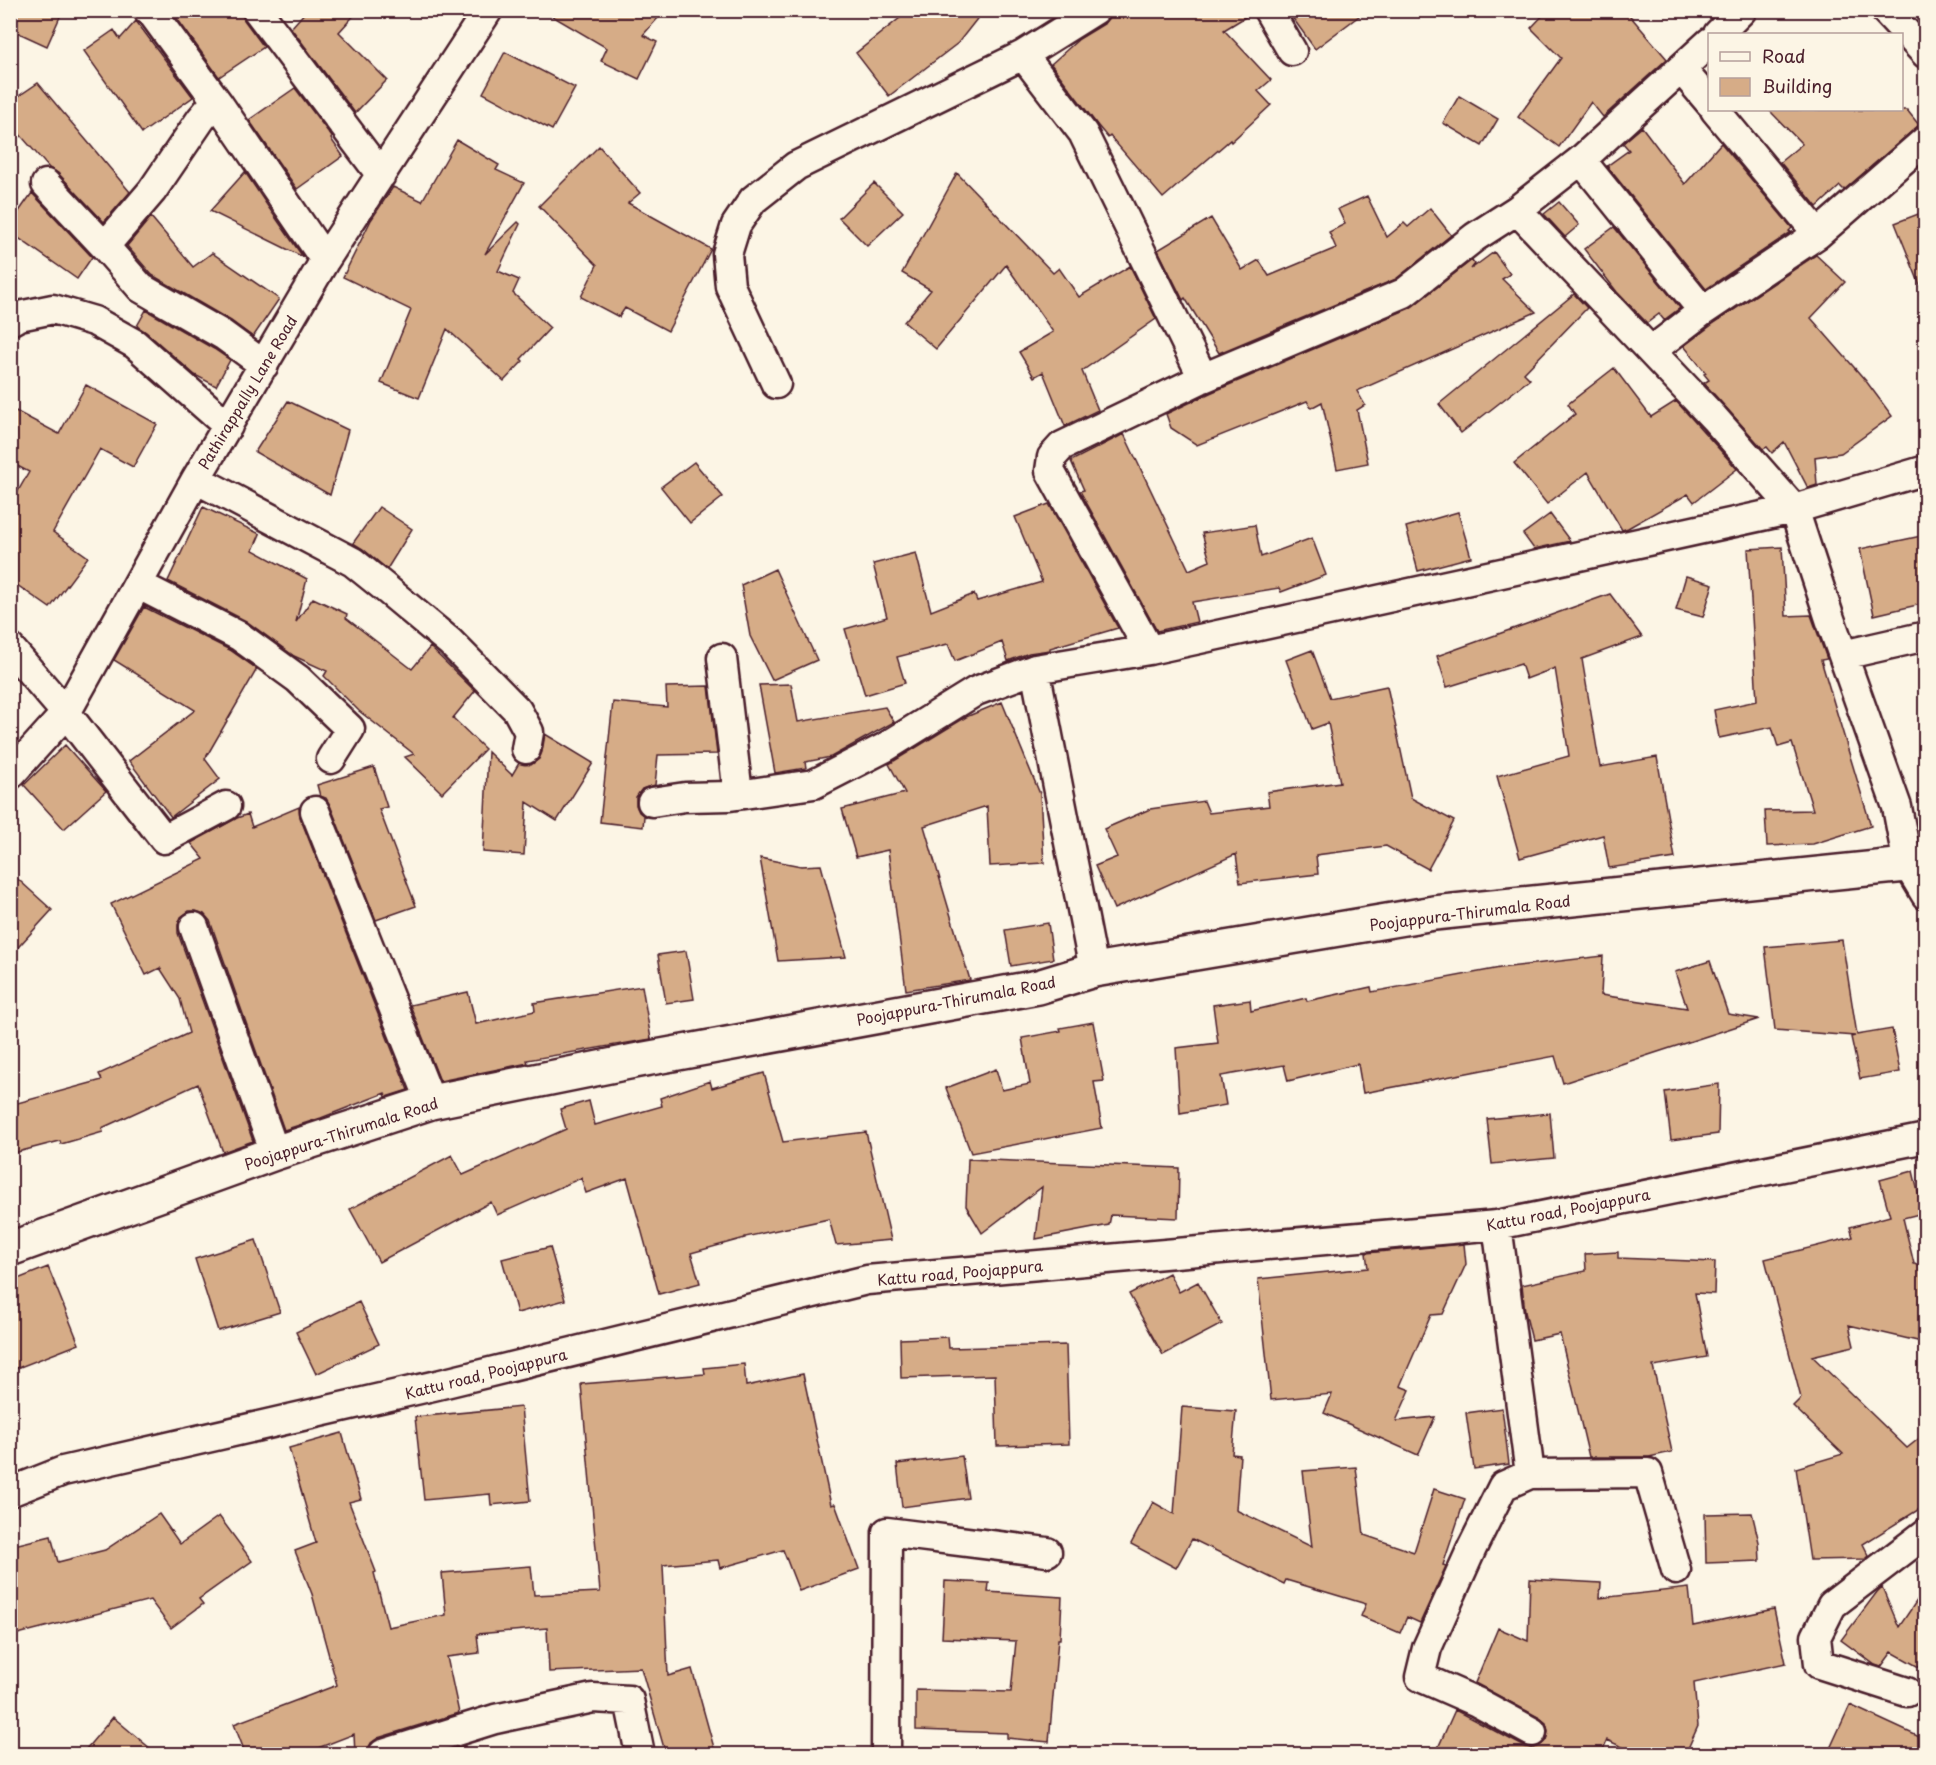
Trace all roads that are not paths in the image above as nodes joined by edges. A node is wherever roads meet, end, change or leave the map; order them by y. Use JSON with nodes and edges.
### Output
{"nodes":[{"id":1,"x":148,"y":10,"type":"edge"},
{"id":2,"x":257,"y":10,"type":"edge"},
{"id":3,"x":488,"y":10,"type":"edge"},
{"id":4,"x":1095,"y":10,"type":"edge"},
{"id":5,"x":1268,"y":10,"type":"edge"},
{"id":6,"x":1742,"y":10,"type":"edge"},
{"id":7,"x":1885,"y":10,"type":"edge"},
{"id":8,"x":1719,"y":33,"type":"edge"},
{"id":9,"x":1708,"y":44,"type":"edge"},
{"id":10,"x":1292,"y":51,"type":"dead end"},
{"id":11,"x":1926,"y":54,"type":"edge"},
{"id":12,"x":1023,"y":55,"type":"junction"},
{"id":13,"x":1682,"y":70,"type":"junction"},
{"id":14,"x":216,"y":101,"type":"junction"},
{"id":15,"x":1708,"y":101,"type":"edge"},
{"id":16,"x":1716,"y":111,"type":"edge"},
{"id":17,"x":1926,"y":140,"type":"edge"},
{"id":18,"x":1581,"y":160,"type":"junction"},
{"id":19,"x":381,"y":175,"type":"junction"},
{"id":20,"x":46,"y":184,"type":"dead end"},
{"id":21,"x":1517,"y":210,"type":"junction"},
{"id":22,"x":1818,"y":234,"type":"junction"},
{"id":23,"x":105,"y":246,"type":"junction"},
{"id":24,"x":325,"y":260,"type":"junction"},
{"id":25,"x":1703,"y":311,"type":"junction"},
{"id":26,"x":10,"y":321,"type":"edge"},
{"id":27,"x":1652,"y":351,"type":"junction"},
{"id":28,"x":264,"y":365,"type":"junction"},
{"id":29,"x":1203,"y":378,"type":"junction"},
{"id":30,"x":776,"y":384,"type":"dead end"},
{"id":31,"x":228,"y":426,"type":"junction"},
{"id":32,"x":1926,"y":470,"type":"edge"},
{"id":33,"x":196,"y":479,"type":"junction"},
{"id":34,"x":1794,"y":509,"type":"junction"},
{"id":35,"x":138,"y":585,"type":"junction"},
{"id":36,"x":1926,"y":636,"type":"edge"},
{"id":37,"x":10,"y":648,"type":"edge"},
{"id":38,"x":1149,"y":650,"type":"junction"},
{"id":39,"x":1843,"y":654,"type":"junction"},
{"id":40,"x":722,"y":658,"type":"dead end"},
{"id":41,"x":1035,"y":669,"type":"junction"},
{"id":42,"x":66,"y":713,"type":"junction"},
{"id":43,"x":526,"y":749,"type":"dead end"},
{"id":44,"x":331,"y":759,"type":"dead end"},
{"id":45,"x":10,"y":775,"type":"edge"},
{"id":46,"x":738,"y":794,"type":"junction"},
{"id":47,"x":652,"y":802,"type":"dead end"},
{"id":48,"x":225,"y":806,"type":"dead end"},
{"id":49,"x":315,"y":811,"type":"dead end"},
{"id":50,"x":1917,"y":864,"type":"edge"},
{"id":51,"x":1926,"y":895,"type":"edge"},
{"id":52,"x":194,"y":927,"type":"dead end"},
{"id":53,"x":1094,"y":970,"type":"junction"},
{"id":54,"x":431,"y":1102,"type":"junction"},
{"id":55,"x":1926,"y":1138,"type":"edge"},
{"id":56,"x":275,"y":1153,"type":"junction"},
{"id":57,"x":1497,"y":1225,"type":"junction"},
{"id":58,"x":10,"y":1249,"type":"edge"},
{"id":59,"x":1530,"y":1474,"type":"junction"},
{"id":60,"x":10,"y":1492,"type":"edge"},
{"id":61,"x":1926,"y":1533,"type":"edge"},
{"id":62,"x":1047,"y":1552,"type":"dead end"},
{"id":63,"x":1676,"y":1570,"type":"dead end"},
{"id":64,"x":1907,"y":1692,"type":"dead end"},
{"id":65,"x":1532,"y":1732,"type":"dead end"},
{"id":66,"x":383,"y":1755,"type":"edge"},
{"id":67,"x":640,"y":1755,"type":"edge"},
{"id":68,"x":886,"y":1755,"type":"edge"}],
"edges":[{"from":1,"to":14,"type":"street"},
{"from":2,"to":19,"type":"street"},
{"from":3,"to":19,"type":"street","name":"Pathirappally Lane Road"},
{"from":4,"to":12,"type":"street"},
{"from":5,"to":10,"type":"street"},
{"from":6,"to":8,"type":"street"},
{"from":7,"to":11,"type":"street"},
{"from":9,"to":13,"type":"street"},
{"from":12,"to":29,"type":"street"},
{"from":12,"to":30,"type":"street"},
{"from":13,"to":15,"type":"street"},
{"from":13,"to":18,"type":"street"},
{"from":14,"to":23,"type":"street"},
{"from":14,"to":24,"type":"street"},
{"from":16,"to":22,"type":"street"},
{"from":17,"to":22,"type":"street"},
{"from":18,"to":21,"type":"street"},
{"from":18,"to":25,"type":"street"},
{"from":19,"to":24,"type":"street","name":"Pathirappally Lane Road"},
{"from":20,"to":23,"type":"street"},
{"from":21,"to":27,"type":"street"},
{"from":21,"to":29,"type":"street"},
{"from":22,"to":25,"type":"street"},
{"from":23,"to":28,"type":"street"},
{"from":24,"to":28,"type":"street","name":"Pathirappally Lane Road"},
{"from":25,"to":27,"type":"street"},
{"from":26,"to":31,"type":"street"},
{"from":27,"to":34,"type":"street"},
{"from":28,"to":31,"type":"street","name":"Pathirappally Lane Road"},
{"from":29,"to":38,"type":"street"},
{"from":31,"to":33,"type":"street","name":"Pathirappally Lane Road"},
{"from":32,"to":34,"type":"street"},
{"from":33,"to":35,"type":"street","name":"Pathirappally Lane Road"},
{"from":33,"to":43,"type":"street"},
{"from":34,"to":38,"type":"street"},
{"from":34,"to":39,"type":"street"},
{"from":35,"to":42,"type":"street","name":"Pathirappally Lane Road"},
{"from":35,"to":44,"type":"street"},
{"from":36,"to":39,"type":"street"},
{"from":37,"to":42,"type":"street"},
{"from":38,"to":41,"type":"street"},
{"from":39,"to":50,"type":"street"},
{"from":40,"to":46,"type":"street"},
{"from":41,"to":46,"type":"street"},
{"from":41,"to":53,"type":"street"},
{"from":42,"to":45,"type":"street","name":"Pathirappally Lane Road"},
{"from":42,"to":48,"type":"street"},
{"from":46,"to":47,"type":"street"},
{"from":49,"to":54,"type":"street"},
{"from":50,"to":51,"type":"street"},
{"from":50,"to":53,"type":"main road","name":"Poojappura-Thirumala Road"},
{"from":52,"to":56,"type":"street"},
{"from":53,"to":54,"type":"main road","name":"Poojappura-Thirumala Road"},
{"from":54,"to":56,"type":"main road","name":"Poojappura-Thirumala Road"},
{"from":55,"to":57,"type":"street","name":"Kattu road, Poojappura"},
{"from":56,"to":58,"type":"main road","name":"Poojappura-Thirumala Road"},
{"from":57,"to":59,"type":"street"},
{"from":57,"to":60,"type":"street","name":"Kattu road, Poojappura"},
{"from":59,"to":63,"type":"street"},
{"from":59,"to":65,"type":"street"},
{"from":61,"to":64,"type":"street"},
{"from":62,"to":68,"type":"street"},
{"from":66,"to":67,"type":"street"}]}
